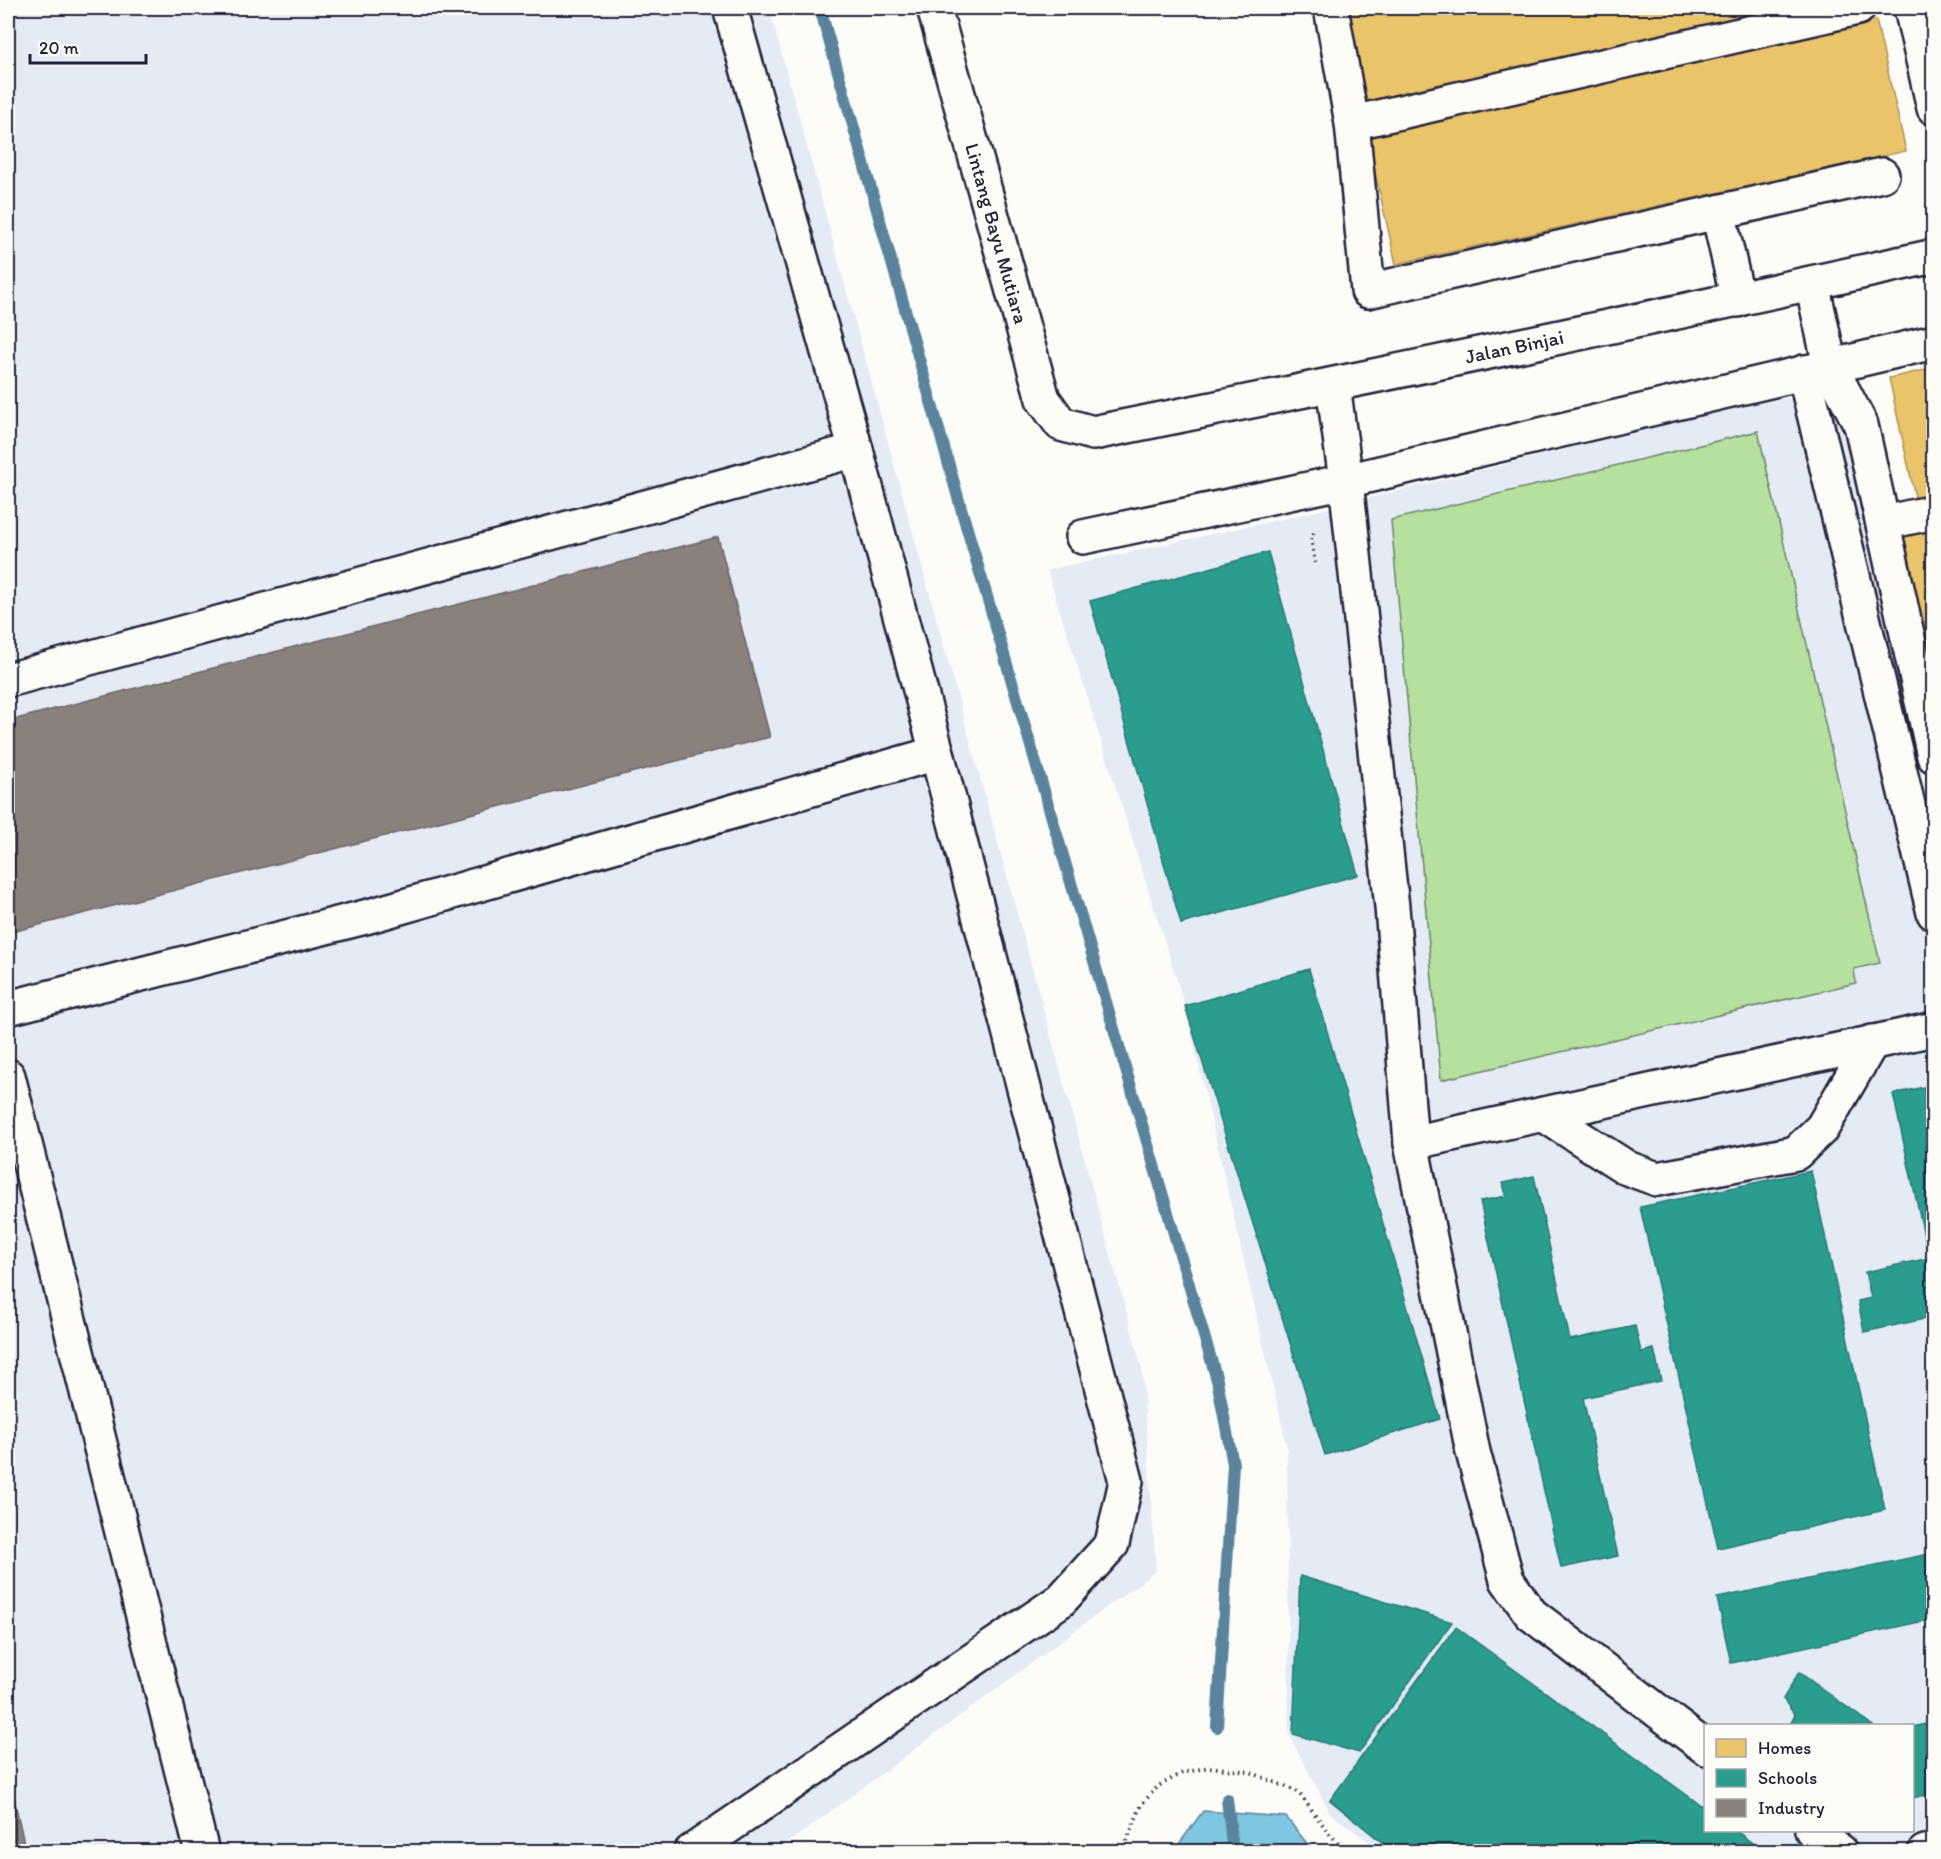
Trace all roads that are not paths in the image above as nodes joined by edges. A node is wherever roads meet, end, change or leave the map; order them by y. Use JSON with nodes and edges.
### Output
{"nodes":[{"id":1,"x":730,"y":8,"type":"edge"},
{"id":2,"x":934,"y":8,"type":"edge"},
{"id":3,"x":1331,"y":8,"type":"edge"},
{"id":4,"x":1858,"y":8,"type":"edge"},
{"id":5,"x":1911,"y":8,"type":"edge"},
{"id":6,"x":1934,"y":108,"type":"edge"},
{"id":7,"x":1352,"y":123,"type":"junction"},
{"id":8,"x":1882,"y":175,"type":"dead end"},
{"id":9,"x":1718,"y":212,"type":"junction"},
{"id":10,"x":1934,"y":256,"type":"edge"},
{"id":11,"x":1812,"y":283,"type":"junction"},
{"id":12,"x":1738,"y":300,"type":"junction"},
{"id":13,"x":1934,"y":342,"type":"edge"},
{"id":14,"x":1817,"y":369,"type":"junction"},
{"id":15,"x":1334,"y":385,"type":"junction"},
{"id":16,"x":1093,"y":433,"type":"joint"},
{"id":17,"x":856,"y":450,"type":"junction"},
{"id":18,"x":1346,"y":481,"type":"junction"},
{"id":19,"x":1934,"y":512,"type":"edge"},
{"id":20,"x":1883,"y":523,"type":"junction"},
{"id":21,"x":1083,"y":537,"type":"dead end"},
{"id":22,"x":8,"y":680,"type":"edge"},
{"id":23,"x":1926,"y":687,"type":"edge"},
{"id":24,"x":937,"y":753,"type":"junction"},
{"id":25,"x":1934,"y":756,"type":"edge"},
{"id":26,"x":1934,"y":913,"type":"edge"},
{"id":27,"x":8,"y":1008,"type":"edge"},
{"id":28,"x":1934,"y":1029,"type":"edge"},
{"id":29,"x":1872,"y":1042,"type":"junction"},
{"id":30,"x":8,"y":1076,"type":"edge"},
{"id":31,"x":1543,"y":1114,"type":"junction"},
{"id":32,"x":1411,"y":1143,"type":"junction"},
{"id":33,"x":1704,"y":1746,"type":"edge"},
{"id":34,"x":1815,"y":1832,"type":"edge"},
{"id":35,"x":1934,"y":1850,"type":"edge"},
{"id":36,"x":202,"y":1851,"type":"edge"},
{"id":37,"x":691,"y":1851,"type":"edge"},
{"id":38,"x":1840,"y":1851,"type":"edge"},
{"id":39,"x":1925,"y":1851,"type":"edge"}],
"edges":[{"from":1,"to":17,"type":"street"},
{"from":2,"to":16,"type":"street","name":"Lintang Bayu Mutiara"},
{"from":3,"to":7,"type":"street"},
{"from":4,"to":7,"type":"street"},
{"from":5,"to":6,"type":"street"},
{"from":7,"to":9,"type":"street"},
{"from":8,"to":9,"type":"street"},
{"from":9,"to":12,"type":"street"},
{"from":10,"to":11,"type":"street","name":"Jalan Binjai"},
{"from":11,"to":12,"type":"street","name":"Jalan Binjai"},
{"from":11,"to":14,"type":"street"},
{"from":12,"to":15,"type":"street","name":"Jalan Binjai"},
{"from":13,"to":14,"type":"street"},
{"from":14,"to":18,"type":"street"},
{"from":14,"to":20,"type":"street"},
{"from":14,"to":26,"type":"street"},
{"from":15,"to":16,"type":"street","name":"Jalan Binjai"},
{"from":15,"to":18,"type":"street"},
{"from":17,"to":22,"type":"street"},
{"from":17,"to":24,"type":"street"},
{"from":18,"to":21,"type":"street"},
{"from":18,"to":32,"type":"street"},
{"from":19,"to":20,"type":"street"},
{"from":20,"to":23,"type":"street"},
{"from":23,"to":25,"type":"street"},
{"from":24,"to":27,"type":"street"},
{"from":24,"to":37,"type":"street"},
{"from":28,"to":29,"type":"street"},
{"from":29,"to":31,"type":"street"},
{"from":29,"to":31,"type":"street"},
{"from":30,"to":36,"type":"street"},
{"from":31,"to":32,"type":"street"},
{"from":32,"to":33,"type":"street"},
{"from":34,"to":38,"type":"street"},
{"from":35,"to":39,"type":"street"}]}
